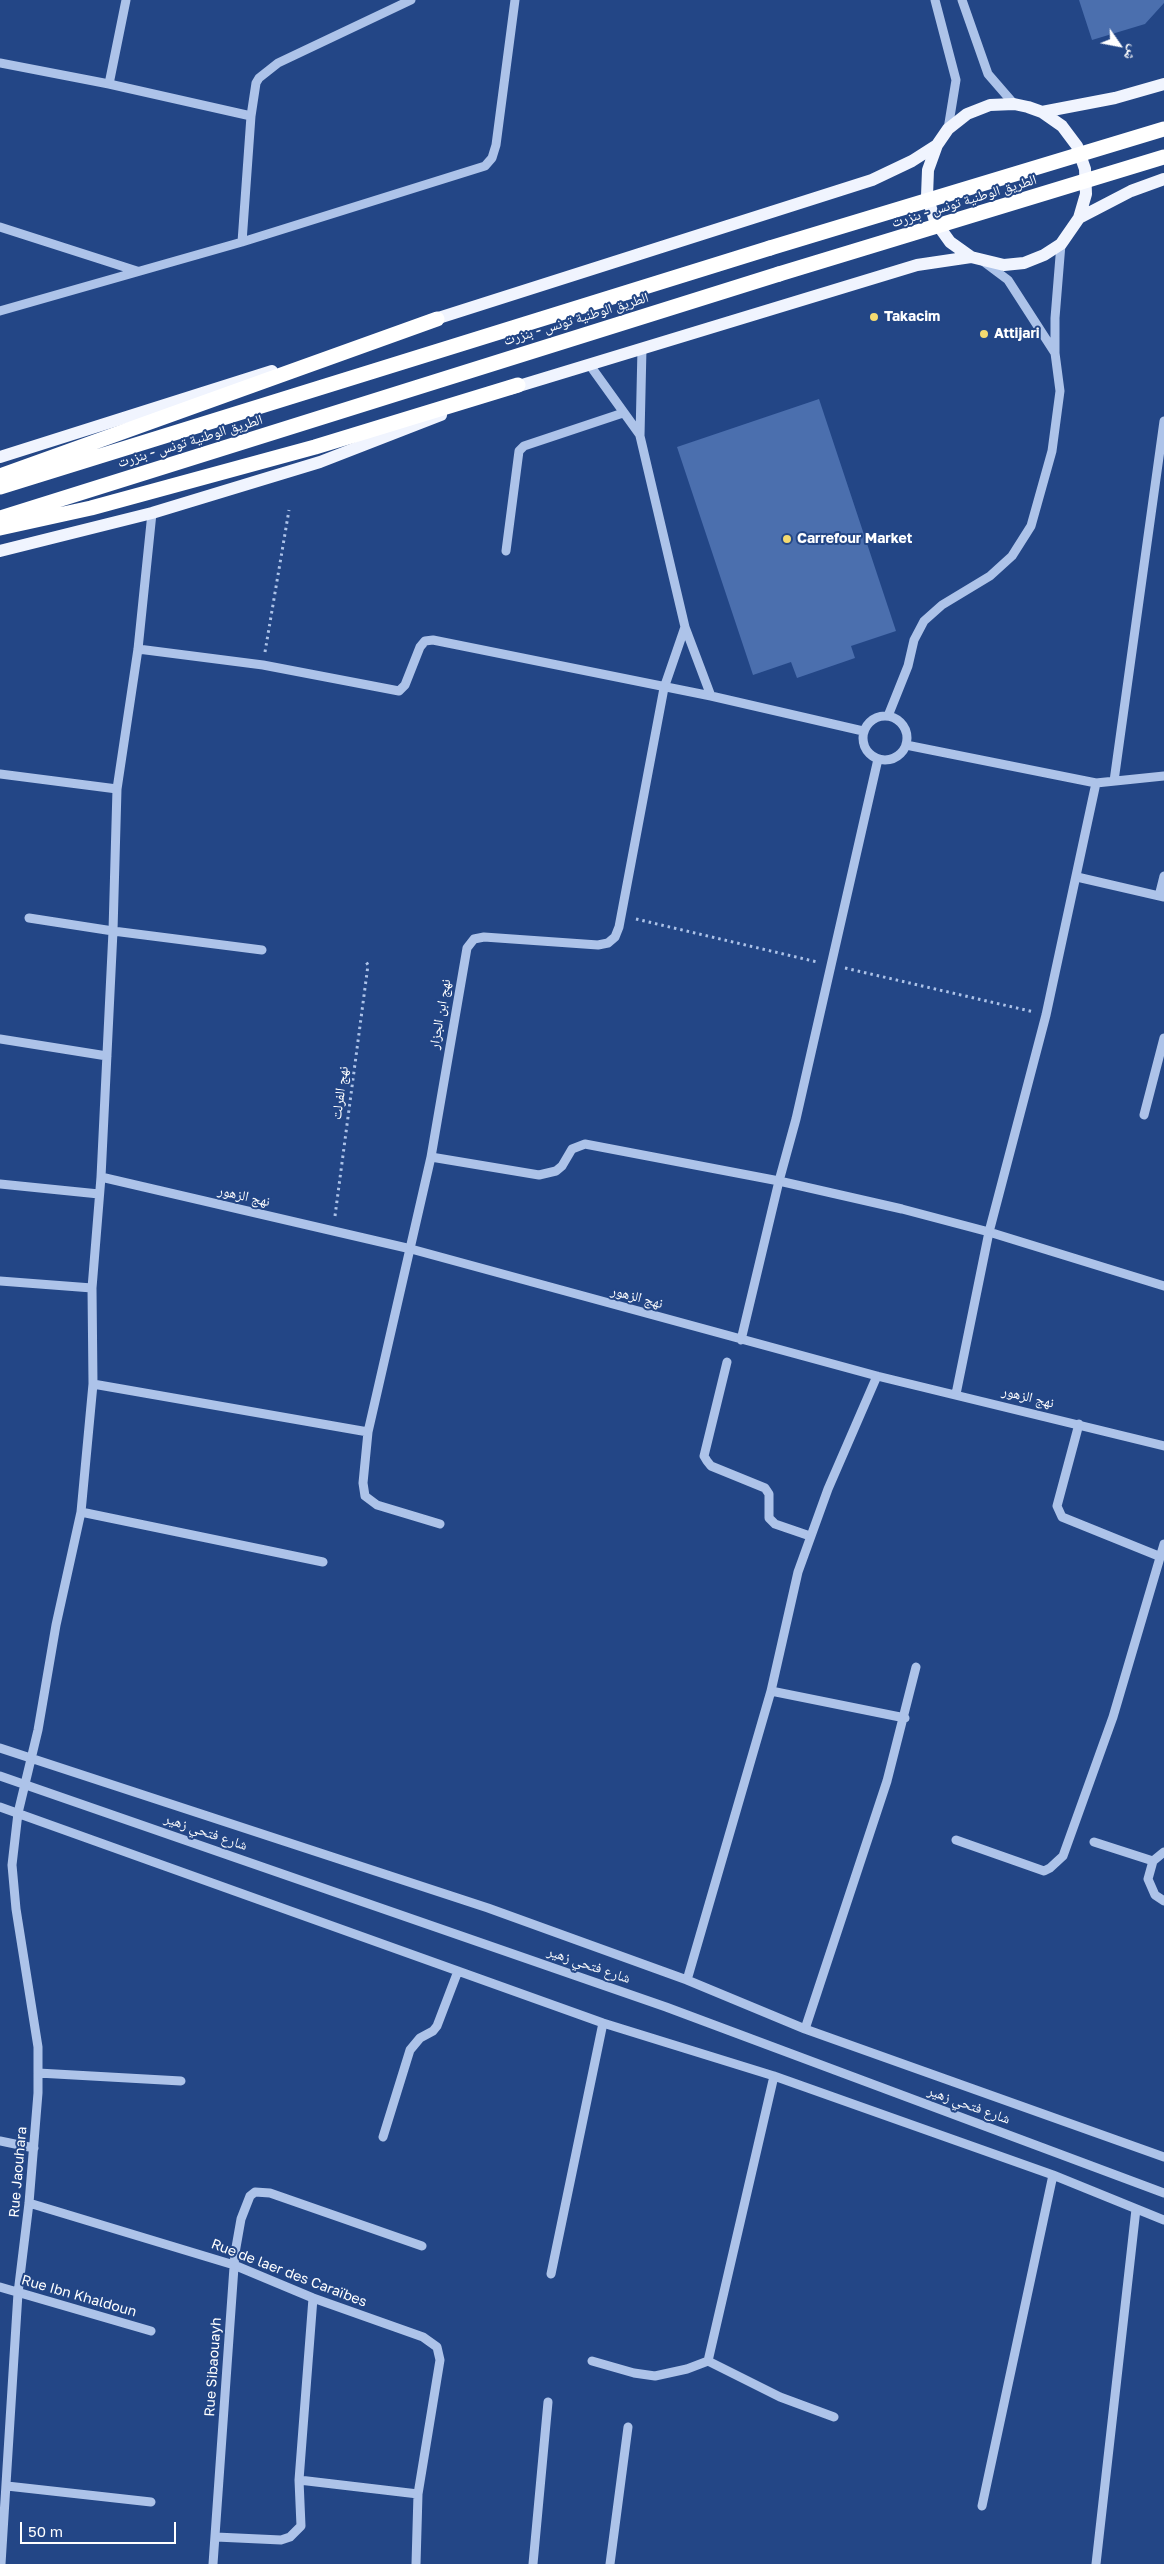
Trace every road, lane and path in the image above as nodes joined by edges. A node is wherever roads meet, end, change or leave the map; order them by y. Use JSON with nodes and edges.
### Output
{"nodes":[{"id":1,"x":126,"y":0,"type":"edge"},
{"id":2,"x":411,"y":0,"type":"edge"},
{"id":3,"x":514,"y":0,"type":"edge"},
{"id":4,"x":935,"y":0,"type":"edge"},
{"id":5,"x":962,"y":0,"type":"edge"},
{"id":6,"x":0,"y":63,"type":"edge"},
{"id":7,"x":109,"y":84,"type":"junction"},
{"id":8,"x":1164,"y":84,"type":"edge"},
{"id":9,"x":1014,"y":104,"type":"junction"},
{"id":10,"x":1042,"y":112,"type":"junction"},
{"id":11,"x":251,"y":116,"type":"junction"},
{"id":12,"x":948,"y":129,"type":"junction"},
{"id":13,"x":1164,"y":129,"type":"edge"},
{"id":14,"x":937,"y":145,"type":"junction"},
{"id":15,"x":1164,"y":157,"type":"edge"},
{"id":16,"x":1164,"y":180,"type":"edge"},
{"id":17,"x":1080,"y":218,"type":"junction"},
{"id":18,"x":0,"y":227,"type":"edge"},
{"id":19,"x":242,"y":242,"type":"junction"},
{"id":20,"x":1061,"y":244,"type":"junction"},
{"id":21,"x":971,"y":257,"type":"junction"},
{"id":22,"x":984,"y":262,"type":"junction"},
{"id":23,"x":137,"y":270,"type":"junction"},
{"id":24,"x":0,"y":311,"type":"edge"},
{"id":25,"x":437,"y":318,"type":"junction"},
{"id":26,"x":642,"y":348,"type":"junction"},
{"id":27,"x":1055,"y":353,"type":"junction"},
{"id":28,"x":589,"y":364,"type":"junction"},
{"id":29,"x":518,"y":386,"type":"junction"},
{"id":30,"x":623,"y":413,"type":"junction"},
{"id":31,"x":1164,"y":421,"type":"edge"},
{"id":32,"x":640,"y":436,"type":"junction"},
{"id":33,"x":0,"y":457,"type":"edge"},
{"id":34,"x":0,"y":476,"type":"edge"},
{"id":35,"x":0,"y":487,"type":"edge"},
{"id":36,"x":289,"y":510,"type":"dead end"},
{"id":37,"x":152,"y":513,"type":"junction"},
{"id":38,"x":0,"y":518,"type":"edge"},
{"id":39,"x":0,"y":528,"type":"edge"},
{"id":40,"x":0,"y":551,"type":"edge"},
{"id":41,"x":506,"y":551,"type":"dead end"},
{"id":42,"x":685,"y":627,"type":"junction"},
{"id":43,"x":138,"y":649,"type":"junction"},
{"id":44,"x":263,"y":665,"type":"junction"},
{"id":45,"x":664,"y":688,"type":"junction"},
{"id":46,"x":711,"y":696,"type":"junction"},
{"id":47,"x":888,"y":716,"type":"junction"},
{"id":48,"x":863,"y":732,"type":"junction"},
{"id":49,"x":906,"y":745,"type":"junction"},
{"id":50,"x":878,"y":760,"type":"junction"},
{"id":51,"x":0,"y":774,"type":"edge"},
{"id":52,"x":1164,"y":776,"type":"edge"},
{"id":53,"x":1114,"y":781,"type":"junction"},
{"id":54,"x":1096,"y":783,"type":"junction"},
{"id":55,"x":116,"y":789,"type":"junction"},
{"id":56,"x":1164,"y":876,"type":"edge"},
{"id":57,"x":1077,"y":877,"type":"junction"},
{"id":58,"x":1161,"y":896,"type":"edge"},
{"id":59,"x":29,"y":918,"type":"dead end"},
{"id":60,"x":114,"y":931,"type":"junction"},
{"id":61,"x":262,"y":950,"type":"dead end"},
{"id":62,"x":365,"y":960,"type":"dead end"},
{"id":63,"x":1164,"y":1038,"type":"edge"},
{"id":64,"x":0,"y":1039,"type":"edge"},
{"id":65,"x":106,"y":1056,"type":"junction"},
{"id":66,"x":1144,"y":1115,"type":"dead end"},
{"id":67,"x":431,"y":1157,"type":"junction"},
{"id":68,"x":101,"y":1177,"type":"junction"},
{"id":69,"x":779,"y":1181,"type":"junction"},
{"id":70,"x":0,"y":1184,"type":"edge"},
{"id":71,"x":99,"y":1194,"type":"junction"},
{"id":72,"x":333,"y":1230,"type":"junction"},
{"id":73,"x":989,"y":1232,"type":"junction"},
{"id":74,"x":410,"y":1249,"type":"junction"},
{"id":75,"x":0,"y":1281,"type":"edge"},
{"id":76,"x":1164,"y":1286,"type":"edge"},
{"id":77,"x":92,"y":1288,"type":"junction"},
{"id":78,"x":741,"y":1340,"type":"junction"},
{"id":79,"x":727,"y":1362,"type":"dead end"},
{"id":80,"x":877,"y":1376,"type":"junction"},
{"id":81,"x":93,"y":1384,"type":"junction"},
{"id":82,"x":956,"y":1394,"type":"junction"},
{"id":83,"x":1079,"y":1424,"type":"junction"},
{"id":84,"x":368,"y":1432,"type":"junction"},
{"id":85,"x":1164,"y":1446,"type":"edge"},
{"id":86,"x":80,"y":1512,"type":"junction"},
{"id":87,"x":440,"y":1524,"type":"dead end"},
{"id":88,"x":810,"y":1536,"type":"junction"},
{"id":89,"x":1164,"y":1544,"type":"edge"},
{"id":90,"x":1161,"y":1557,"type":"junction"},
{"id":91,"x":323,"y":1562,"type":"dead end"},
{"id":92,"x":916,"y":1667,"type":"dead end"},
{"id":93,"x":772,"y":1691,"type":"junction"},
{"id":94,"x":904,"y":1718,"type":"junction"},
{"id":95,"x":0,"y":1748,"type":"edge"},
{"id":96,"x":31,"y":1758,"type":"junction"},
{"id":97,"x":0,"y":1776,"type":"edge"},
{"id":98,"x":24,"y":1784,"type":"junction"},
{"id":99,"x":0,"y":1807,"type":"edge"},
{"id":100,"x":18,"y":1813,"type":"junction"},
{"id":101,"x":956,"y":1840,"type":"dead end"},
{"id":102,"x":1094,"y":1842,"type":"dead end"},
{"id":103,"x":1164,"y":1852,"type":"edge"},
{"id":104,"x":1152,"y":1861,"type":"junction"},
{"id":105,"x":1164,"y":1901,"type":"edge"},
{"id":106,"x":458,"y":1971,"type":"junction"},
{"id":107,"x":687,"y":1980,"type":"junction"},
{"id":108,"x":602,"y":2023,"type":"junction"},
{"id":109,"x":805,"y":2029,"type":"junction"},
{"id":110,"x":38,"y":2073,"type":"junction"},
{"id":111,"x":774,"y":2076,"type":"junction"},
{"id":112,"x":181,"y":2081,"type":"dead end"},
{"id":113,"x":383,"y":2137,"type":"dead end"},
{"id":114,"x":0,"y":2141,"type":"edge"},
{"id":115,"x":34,"y":2148,"type":"junction"},
{"id":116,"x":1164,"y":2157,"type":"edge"},
{"id":117,"x":1053,"y":2175,"type":"junction"},
{"id":118,"x":1164,"y":2192,"type":"edge"},
{"id":119,"x":29,"y":2202,"type":"junction"},
{"id":120,"x":1136,"y":2209,"type":"junction"},
{"id":121,"x":1164,"y":2220,"type":"edge"},
{"id":122,"x":422,"y":2246,"type":"dead end"},
{"id":123,"x":234,"y":2264,"type":"junction"},
{"id":124,"x":551,"y":2274,"type":"dead end"},
{"id":125,"x":0,"y":2287,"type":"edge"},
{"id":126,"x":18,"y":2292,"type":"junction"},
{"id":127,"x":313,"y":2298,"type":"junction"},
{"id":128,"x":151,"y":2332,"type":"dead end"},
{"id":129,"x":592,"y":2361,"type":"dead end"},
{"id":130,"x":708,"y":2361,"type":"junction"},
{"id":131,"x":548,"y":2402,"type":"dead end"},
{"id":132,"x":834,"y":2417,"type":"dead end"},
{"id":133,"x":628,"y":2427,"type":"dead end"},
{"id":134,"x":299,"y":2480,"type":"junction"},
{"id":135,"x":7,"y":2486,"type":"junction"},
{"id":136,"x":418,"y":2494,"type":"junction"},
{"id":137,"x":151,"y":2502,"type":"dead end"},
{"id":138,"x":982,"y":2506,"type":"dead end"},
{"id":139,"x":216,"y":2537,"type":"junction"},
{"id":140,"x":1,"y":2564,"type":"edge"},
{"id":141,"x":213,"y":2564,"type":"edge"},
{"id":142,"x":416,"y":2564,"type":"edge"},
{"id":143,"x":533,"y":2564,"type":"edge"},
{"id":144,"x":610,"y":2564,"type":"edge"},
{"id":145,"x":1096,"y":2564,"type":"edge"}],
"edges":[{"from":1,"to":7,"type":"street"},
{"from":2,"to":11,"type":"street"},
{"from":3,"to":19,"type":"street"},
{"from":4,"to":12,"type":"street"},
{"from":5,"to":9,"type":"street"},
{"from":6,"to":7,"type":"street"},
{"from":7,"to":11,"type":"street"},
{"from":8,"to":10,"type":"main road"},
{"from":9,"to":10,"type":"main road"},
{"from":9,"to":12,"type":"main road"},
{"from":10,"to":17,"type":"main road"},
{"from":11,"to":19,"type":"street"},
{"from":12,"to":14,"type":"main road"},
{"from":13,"to":35,"type":"highway","name":"الطريق الوطنية تونس - بنزرت","bridge":true},
{"from":14,"to":21,"type":"main road"},
{"from":14,"to":25,"type":"main road"},
{"from":15,"to":38,"type":"highway","name":"الطريق الوطنية تونس - بنزرت","bridge":true},
{"from":16,"to":17,"type":"main road"},
{"from":17,"to":20,"type":"main road"},
{"from":18,"to":23,"type":"street"},
{"from":19,"to":23,"type":"street"},
{"from":20,"to":22,"type":"main road"},
{"from":20,"to":27,"type":"street"},
{"from":21,"to":22,"type":"main road"},
{"from":21,"to":26,"type":"main road"},
{"from":22,"to":27,"type":"street"},
{"from":23,"to":24,"type":"street"},
{"from":25,"to":33,"type":"main road"},
{"from":25,"to":34,"type":"highway"},
{"from":26,"to":28,"type":"main road"},
{"from":26,"to":32,"type":"street"},
{"from":27,"to":47,"type":"street"},
{"from":28,"to":29,"type":"main road"},
{"from":28,"to":30,"type":"street"},
{"from":29,"to":37,"type":"main road"},
{"from":29,"to":39,"type":"highway"},
{"from":30,"to":32,"type":"street"},
{"from":30,"to":41,"type":"street"},
{"from":31,"to":53,"type":"street"},
{"from":32,"to":42,"type":"street"},
{"from":36,"to":44,"type":"path"},
{"from":37,"to":40,"type":"main road"},
{"from":37,"to":43,"type":"street","name":"Rue Jaouhara"},
{"from":42,"to":45,"type":"street"},
{"from":42,"to":46,"type":"street"},
{"from":43,"to":44,"type":"street"},
{"from":43,"to":55,"type":"street","name":"Rue Jaouhara"},
{"from":44,"to":45,"type":"street"},
{"from":45,"to":46,"type":"street"},
{"from":45,"to":67,"type":"street","name":"نهج ابن الجزار"},
{"from":46,"to":48,"type":"street"},
{"from":47,"to":48,"type":"street"},
{"from":47,"to":49,"type":"street"},
{"from":48,"to":50,"type":"street"},
{"from":49,"to":50,"type":"street"},
{"from":49,"to":54,"type":"street"},
{"from":50,"to":69,"type":"street"},
{"from":51,"to":55,"type":"street"},
{"from":52,"to":53,"type":"street"},
{"from":53,"to":54,"type":"street"},
{"from":54,"to":57,"type":"street"},
{"from":55,"to":60,"type":"street","name":"Rue Jaouhara"},
{"from":56,"to":58,"type":"street"},
{"from":57,"to":58,"type":"street"},
{"from":57,"to":73,"type":"street"},
{"from":59,"to":60,"type":"street"},
{"from":60,"to":61,"type":"street"},
{"from":60,"to":65,"type":"street","name":"Rue Jaouhara"},
{"from":62,"to":72,"type":"path","name":"نهج الفرلت"},
{"from":63,"to":66,"type":"street"},
{"from":64,"to":65,"type":"street"},
{"from":65,"to":68,"type":"street","name":"Rue Jaouhara"},
{"from":67,"to":69,"type":"street"},
{"from":67,"to":74,"type":"street","name":"نهج ابن الجزار"},
{"from":68,"to":71,"type":"street","name":"Rue Jaouhara"},
{"from":68,"to":72,"type":"street","name":"نهج الزهور"},
{"from":69,"to":73,"type":"street"},
{"from":69,"to":78,"type":"street"},
{"from":70,"to":71,"type":"street"},
{"from":71,"to":77,"type":"street","name":"Rue Jaouhara"},
{"from":72,"to":74,"type":"street","name":"نهج الزهور"},
{"from":73,"to":76,"type":"street"},
{"from":73,"to":82,"type":"street"},
{"from":74,"to":78,"type":"street","name":"نهج الزهور"},
{"from":74,"to":84,"type":"street","name":"نهج ابن الجزار"},
{"from":75,"to":77,"type":"street"},
{"from":77,"to":81,"type":"street","name":"Rue Jaouhara"},
{"from":78,"to":80,"type":"street","name":"نهج الزهور"},
{"from":79,"to":88,"type":"street"},
{"from":80,"to":82,"type":"street","name":"نهج الزهور"},
{"from":80,"to":88,"type":"street"},
{"from":81,"to":84,"type":"street"},
{"from":81,"to":86,"type":"street","name":"Rue Jaouhara"},
{"from":82,"to":83,"type":"street","name":"نهج الزهور"},
{"from":83,"to":85,"type":"street","name":"نهج الزهور"},
{"from":83,"to":90,"type":"street"},
{"from":84,"to":87,"type":"street","name":"نهج ابن الجزار"},
{"from":86,"to":91,"type":"street"},
{"from":86,"to":96,"type":"street","name":"Rue Jaouhara"},
{"from":88,"to":93,"type":"street"},
{"from":89,"to":90,"type":"street"},
{"from":90,"to":101,"type":"street"},
{"from":92,"to":94,"type":"street"},
{"from":93,"to":94,"type":"street"},
{"from":93,"to":107,"type":"street"},
{"from":94,"to":109,"type":"street"},
{"from":95,"to":96,"type":"street"},
{"from":96,"to":98,"type":"street","name":"Rue Jaouhara"},
{"from":96,"to":107,"type":"street"},
{"from":97,"to":98,"type":"street","name":"شارع فتحي زهير"},
{"from":98,"to":100,"type":"street","name":"Rue Jaouhara"},
{"from":98,"to":118,"type":"street","name":"شارع فتحي زهير"},
{"from":99,"to":100,"type":"street"},
{"from":100,"to":106,"type":"street"},
{"from":100,"to":110,"type":"street","name":"Rue Jaouhara"},
{"from":102,"to":104,"type":"street"},
{"from":103,"to":104,"type":"street"},
{"from":104,"to":105,"type":"street"},
{"from":106,"to":108,"type":"street"},
{"from":106,"to":113,"type":"street"},
{"from":107,"to":109,"type":"street"},
{"from":108,"to":111,"type":"street"},
{"from":108,"to":124,"type":"street"},
{"from":109,"to":116,"type":"street"},
{"from":110,"to":112,"type":"street"},
{"from":110,"to":115,"type":"street","name":"Rue Jaouhara"},
{"from":111,"to":117,"type":"street"},
{"from":111,"to":130,"type":"street"},
{"from":114,"to":115,"type":"street"},
{"from":115,"to":119,"type":"street","name":"Rue Jaouhara"},
{"from":117,"to":120,"type":"street"},
{"from":117,"to":138,"type":"street"},
{"from":119,"to":123,"type":"street","name":"Rue de laer des Caraïbes"},
{"from":119,"to":126,"type":"street","name":"Rue Jaouhara"},
{"from":120,"to":121,"type":"street"},
{"from":120,"to":145,"type":"street"},
{"from":122,"to":123,"type":"street","name":"Rue Sibaouayh"},
{"from":123,"to":127,"type":"street","name":"Rue de laer des Caraïbes"},
{"from":123,"to":139,"type":"street","name":"Rue Sibaouayh"},
{"from":125,"to":126,"type":"street","name":"Rue Ibn Khaldoun"},
{"from":126,"to":128,"type":"street","name":"Rue Ibn Khaldoun"},
{"from":126,"to":135,"type":"street","name":"Rue Jaouhara"},
{"from":127,"to":134,"type":"street"},
{"from":127,"to":136,"type":"street","name":"Rue de laer des Caraïbes"},
{"from":129,"to":130,"type":"street"},
{"from":130,"to":132,"type":"street"},
{"from":131,"to":143,"type":"street"},
{"from":133,"to":144,"type":"street"},
{"from":134,"to":136,"type":"street"},
{"from":134,"to":139,"type":"street"},
{"from":135,"to":137,"type":"street"},
{"from":135,"to":140,"type":"street","name":"Rue Jaouhara"},
{"from":136,"to":142,"type":"street"},
{"from":139,"to":141,"type":"street","name":"Rue Sibaouayh"}]}
